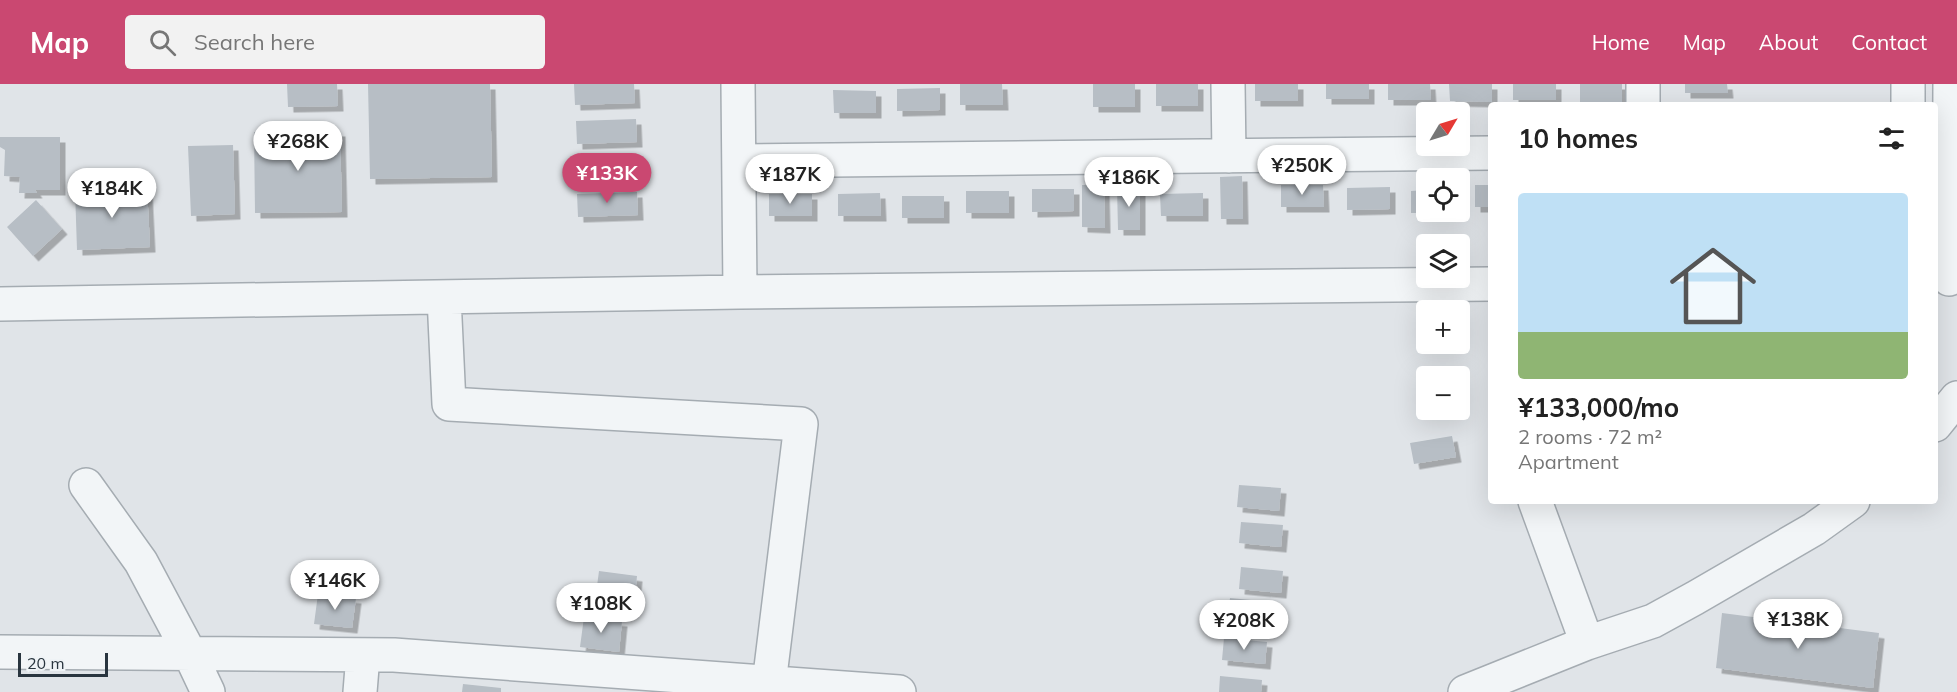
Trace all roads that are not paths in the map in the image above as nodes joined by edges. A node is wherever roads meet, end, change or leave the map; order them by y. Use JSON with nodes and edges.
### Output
{"nodes":[{"id":1,"x":738,"y":84,"type":"edge"},
{"id":2,"x":1228,"y":84,"type":"edge"},
{"id":3,"x":1643,"y":84,"type":"edge"},
{"id":4,"x":1908,"y":84,"type":"edge"},
{"id":5,"x":1950,"y":84,"type":"edge"},
{"id":6,"x":1643,"y":102,"type":"edge"},
{"id":7,"x":1908,"y":102,"type":"edge"},
{"id":8,"x":1488,"y":153,"type":"edge"},
{"id":9,"x":1229,"y":156,"type":"junction"},
{"id":10,"x":739,"y":161,"type":"junction"},
{"id":11,"x":1947,"y":279,"type":"edge"},
{"id":12,"x":1488,"y":284,"type":"edge"},
{"id":13,"x":740,"y":292,"type":"junction"},
{"id":14,"x":444,"y":297,"type":"junction"},
{"id":15,"x":0,"y":304,"type":"edge"},
{"id":16,"x":1957,"y":398,"type":"edge"},
{"id":17,"x":1938,"y":421,"type":"edge"},
{"id":18,"x":86,"y":485,"type":"dead end"},
{"id":19,"x":1536,"y":504,"type":"edge"},
{"id":20,"x":1849,"y":504,"type":"edge"},
{"id":21,"x":1587,"y":643,"type":"junction"},
{"id":22,"x":0,"y":652,"type":"edge"},
{"id":23,"x":190,"y":654,"type":"junction"},
{"id":24,"x":363,"y":655,"type":"junction"},
{"id":25,"x":769,"y":687,"type":"edge"},
{"id":26,"x":208,"y":692,"type":"edge"},
{"id":27,"x":360,"y":692,"type":"edge"},
{"id":28,"x":899,"y":692,"type":"edge"},
{"id":29,"x":1465,"y":692,"type":"edge"}],
"edges":[{"from":1,"to":10,"type":"street"},
{"from":2,"to":9,"type":"street"},
{"from":3,"to":6,"type":"street"},
{"from":4,"to":7,"type":"street"},
{"from":5,"to":11,"type":"street"},
{"from":8,"to":9,"type":"street"},
{"from":9,"to":10,"type":"street"},
{"from":10,"to":13,"type":"street"},
{"from":12,"to":13,"type":"street"},
{"from":13,"to":14,"type":"street"},
{"from":14,"to":15,"type":"street"},
{"from":14,"to":25,"type":"street"},
{"from":16,"to":17,"type":"street"},
{"from":18,"to":23,"type":"street"},
{"from":19,"to":21,"type":"street"},
{"from":20,"to":21,"type":"street"},
{"from":21,"to":29,"type":"street"},
{"from":22,"to":23,"type":"street"},
{"from":23,"to":24,"type":"street"},
{"from":23,"to":26,"type":"street"},
{"from":24,"to":25,"type":"street"},
{"from":24,"to":27,"type":"street"},
{"from":25,"to":28,"type":"street"}]}
